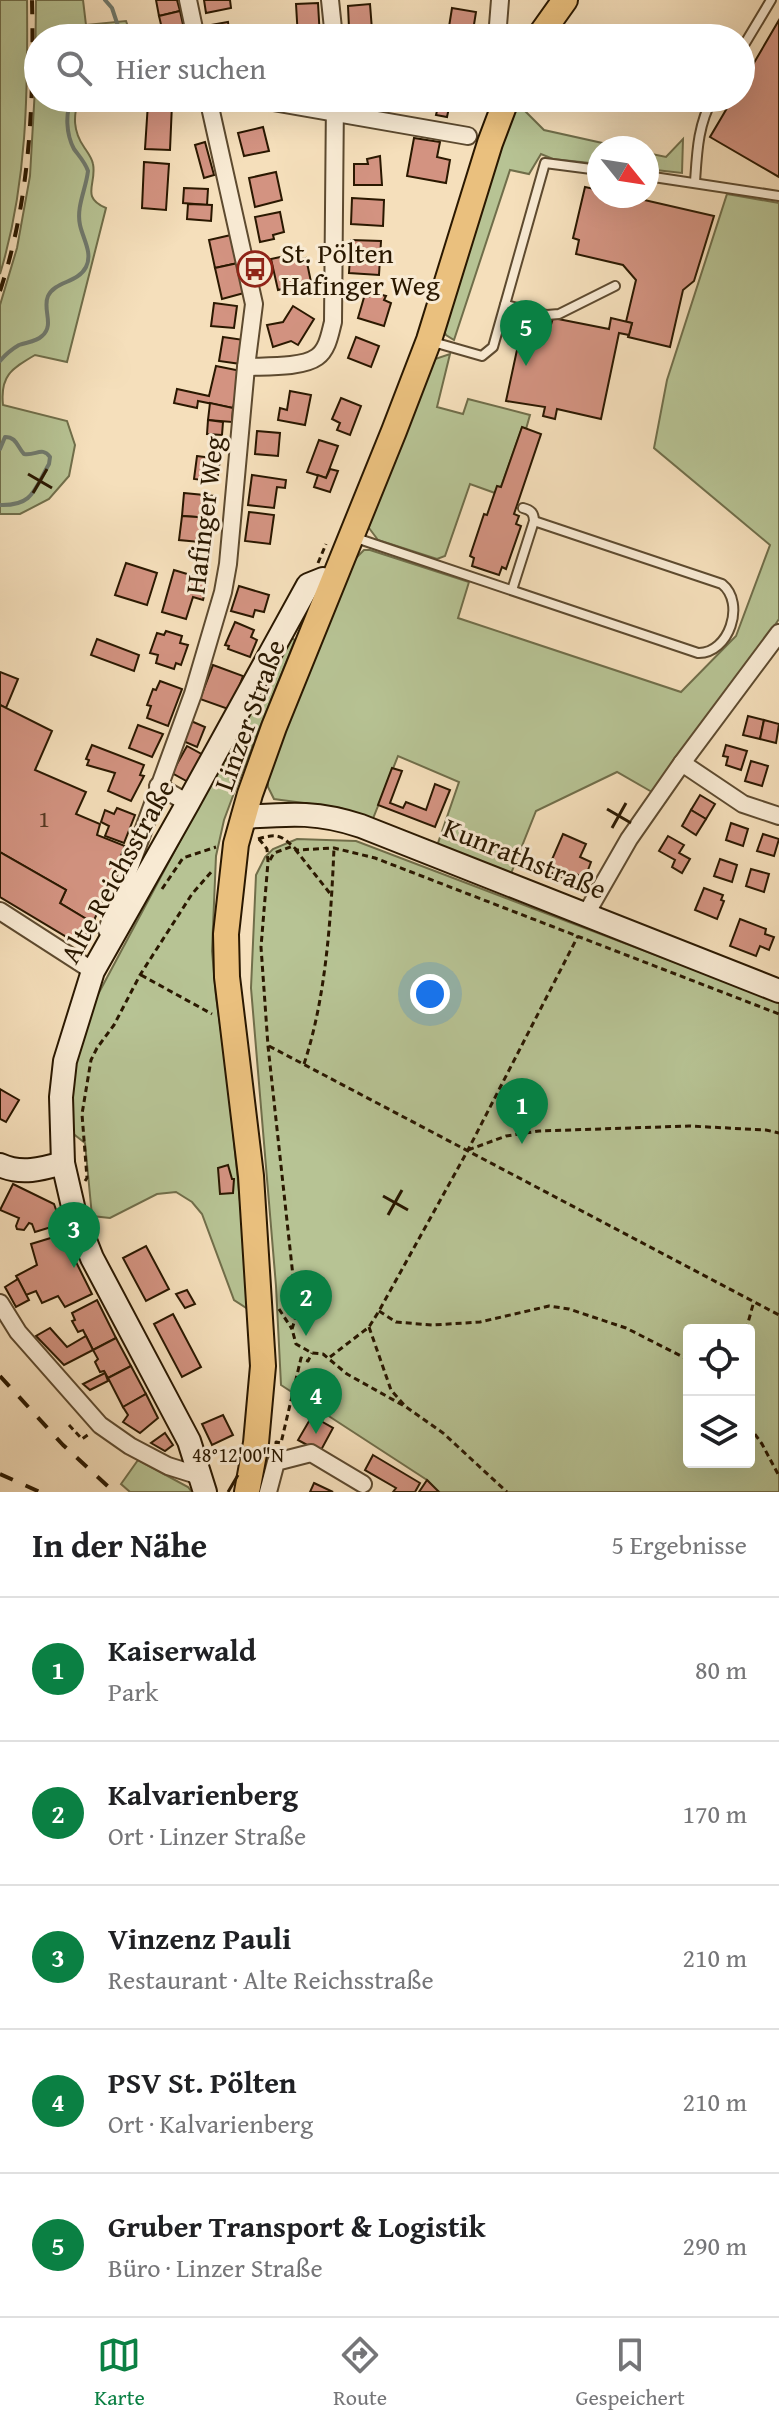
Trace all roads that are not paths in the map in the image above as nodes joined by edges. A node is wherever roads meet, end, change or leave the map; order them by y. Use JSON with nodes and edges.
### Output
{"nodes":[{"id":1,"x":188,"y":0,"type":"edge"},
{"id":2,"x":330,"y":0,"type":"edge"},
{"id":3,"x":500,"y":0,"type":"edge"},
{"id":4,"x":565,"y":0,"type":"edge"},
{"id":5,"x":771,"y":0,"type":"edge"},
{"id":6,"x":193,"y":24,"type":"edge"},
{"id":7,"x":333,"y":24,"type":"edge"},
{"id":8,"x":498,"y":24,"type":"edge"},
{"id":9,"x":548,"y":24,"type":"edge"},
{"id":10,"x":755,"y":27,"type":"edge"},
{"id":11,"x":211,"y":112,"type":"edge"},
{"id":12,"x":335,"y":112,"type":"edge"},
{"id":13,"x":365,"y":112,"type":"edge"},
{"id":14,"x":502,"y":112,"type":"edge"},
{"id":15,"x":707,"y":112,"type":"edge"},
{"id":16,"x":468,"y":136,"type":"dead end"},
{"id":17,"x":587,"y":168,"type":"edge"},
{"id":18,"x":659,"y":178,"type":"edge"},
{"id":19,"x":695,"y":182,"type":"junction"},
{"id":20,"x":779,"y":196,"type":"edge"},
{"id":21,"x":615,"y":286,"type":"dead end"},
{"id":22,"x":505,"y":305,"type":"junction"},
{"id":23,"x":429,"y":340,"type":"junction"},
{"id":24,"x":246,"y":367,"type":"junction"},
{"id":25,"x":523,"y":508,"type":"dead end"},
{"id":26,"x":534,"y":521,"type":"junction"},
{"id":27,"x":351,"y":537,"type":"junction"},
{"id":28,"x":332,"y":582,"type":"junction"},
{"id":29,"x":512,"y":590,"type":"junction"},
{"id":30,"x":779,"y":633,"type":"edge"},
{"id":31,"x":682,"y":763,"type":"junction"},
{"id":32,"x":158,"y":786,"type":"junction"},
{"id":33,"x":188,"y":803,"type":"junction"},
{"id":34,"x":779,"y":816,"type":"edge"},
{"id":35,"x":243,"y":817,"type":"junction"},
{"id":36,"x":0,"y":911,"type":"edge"},
{"id":37,"x":589,"y":916,"type":"junction"},
{"id":38,"x":93,"y":971,"type":"junction"},
{"id":39,"x":779,"y":991,"type":"edge"},
{"id":40,"x":63,"y":1163,"type":"junction"},
{"id":41,"x":0,"y":1165,"type":"edge"},
{"id":42,"x":0,"y":1303,"type":"edge"},
{"id":43,"x":203,"y":1484,"type":"edge"},
{"id":44,"x":363,"y":1484,"type":"dead end"},
{"id":45,"x":247,"y":1492,"type":"edge"},
{"id":46,"x":268,"y":1492,"type":"edge"}],
"edges":[{"from":1,"to":6,"type":"street"},
{"from":2,"to":7,"type":"street"},
{"from":3,"to":8,"type":"street"},
{"from":4,"to":9,"type":"main road"},
{"from":5,"to":10,"type":"lane"},
{"from":11,"to":24,"type":"street","name":"Hafinger Weg"},
{"from":12,"to":24,"type":"street"},
{"from":13,"to":16,"type":"street"},
{"from":14,"to":23,"type":"main road","name":"Linzer Straße"},
{"from":15,"to":19,"type":"lane"},
{"from":17,"to":22,"type":"lane"},
{"from":18,"to":19,"type":"lane"},
{"from":19,"to":20,"type":"lane"},
{"from":21,"to":22,"type":"lane"},
{"from":22,"to":23,"type":"lane"},
{"from":23,"to":27,"type":"main road","name":"Linzer Straße"},
{"from":24,"to":32,"type":"street","name":"Hafinger Weg"},
{"from":25,"to":26,"type":"lane"},
{"from":26,"to":29,"type":"lane"},
{"from":26,"to":29,"type":"lane"},
{"from":27,"to":28,"type":"main road","name":"Linzer Straße"},
{"from":27,"to":29,"type":"lane"},
{"from":28,"to":33,"type":"street","name":"Alte Reichsstraße"},
{"from":28,"to":35,"type":"main road","name":"Linzer Straße"},
{"from":30,"to":31,"type":"street"},
{"from":31,"to":34,"type":"street"},
{"from":31,"to":37,"type":"street"},
{"from":32,"to":33,"type":"street"},
{"from":32,"to":38,"type":"street","name":"Hafinger Weg"},
{"from":33,"to":38,"type":"street","name":"Alte Reichsstraße"},
{"from":35,"to":37,"type":"street","name":"Kunrathstraße"},
{"from":35,"to":45,"type":"main road","name":"Linzer Straße"},
{"from":36,"to":38,"type":"street"},
{"from":37,"to":39,"type":"street","name":"Kunrathstraße"},
{"from":38,"to":40,"type":"street","name":"Alte Reichsstraße"},
{"from":40,"to":41,"type":"street"},
{"from":40,"to":43,"type":"street","name":"Alte Reichsstraße"},
{"from":42,"to":43,"type":"street"},
{"from":44,"to":46,"type":"street"}]}
